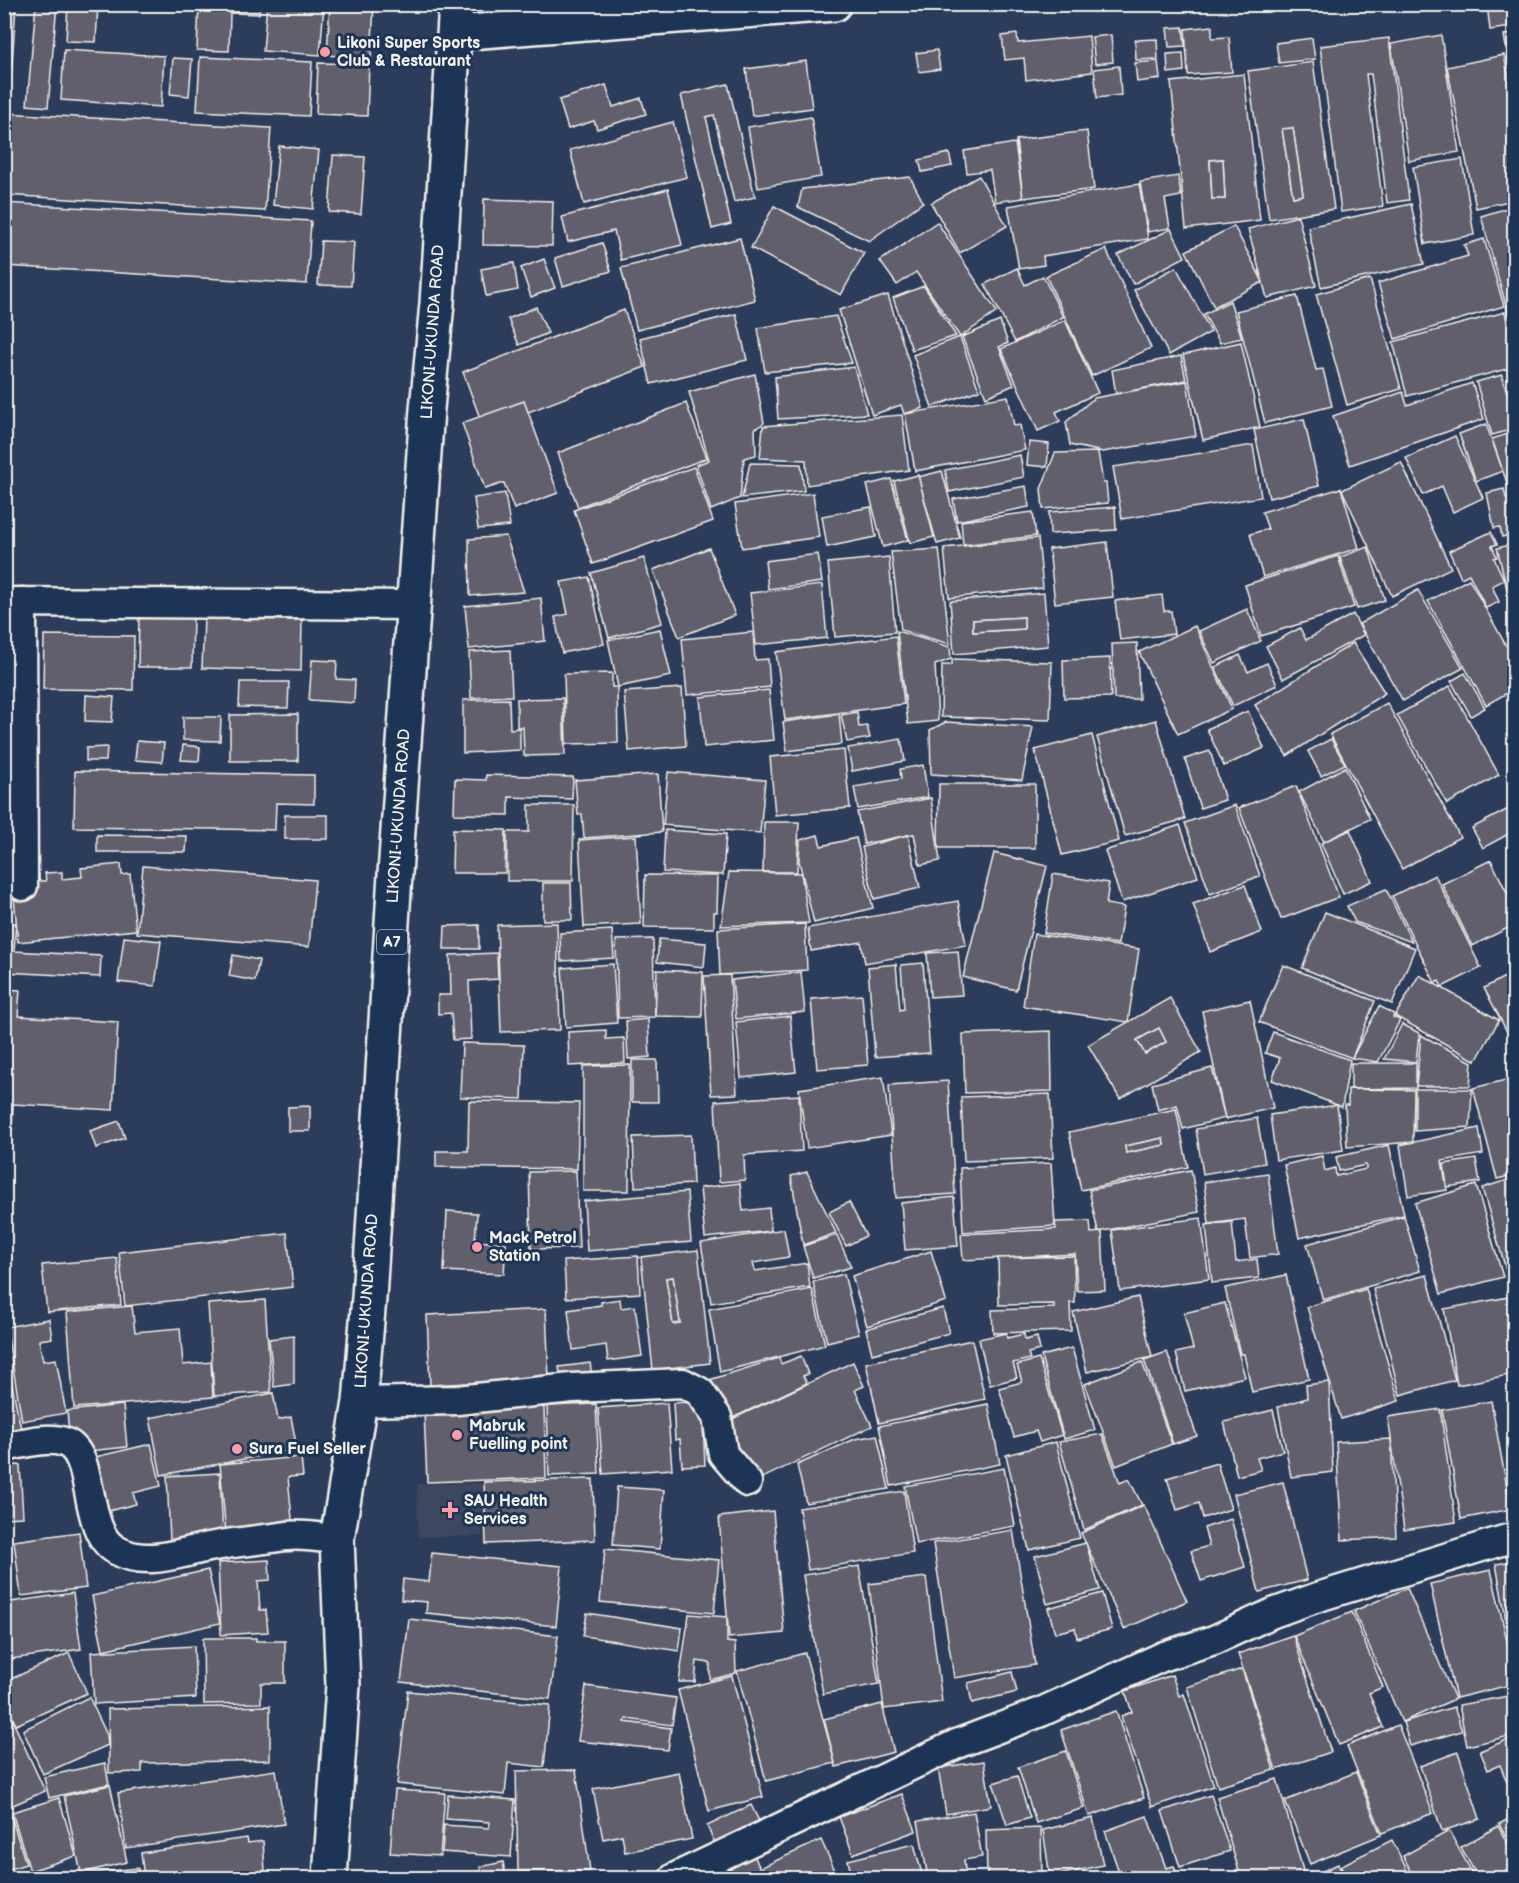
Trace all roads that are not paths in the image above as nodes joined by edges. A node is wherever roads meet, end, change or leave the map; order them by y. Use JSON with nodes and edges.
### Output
{"nodes":[{"id":1,"x":834,"y":4,"type":"edge"},
{"id":2,"x":456,"y":19,"type":"edge"},
{"id":3,"x":13,"y":602,"type":"edge"},
{"id":4,"x":413,"y":605,"type":"junction"},
{"id":5,"x":23,"y":886,"type":"dead end"},
{"id":6,"x":360,"y":1402,"type":"junction"},
{"id":7,"x":4,"y":1447,"type":"edge"},
{"id":8,"x":747,"y":1482,"type":"dead end"},
{"id":9,"x":1515,"y":1537,"type":"edge"},
{"id":10,"x":337,"y":1539,"type":"junction"},
{"id":11,"x":330,"y":1878,"type":"edge"},
{"id":12,"x":674,"y":1878,"type":"edge"}],
"edges":[{"from":1,"to":2,"type":"main road"},
{"from":2,"to":4,"type":"main road","name":"LIKONI-UKUNDA ROAD","number":"A7"},
{"from":3,"to":4,"type":"street"},
{"from":3,"to":5,"type":"street"},
{"from":4,"to":6,"type":"main road","name":"LIKONI-UKUNDA ROAD","number":"A7"},
{"from":6,"to":8,"type":"street"},
{"from":6,"to":10,"type":"main road","name":"LIKONI-UKUNDA ROAD","number":"A7"},
{"from":7,"to":10,"type":"street"},
{"from":9,"to":12,"type":"street"},
{"from":10,"to":11,"type":"main road","name":"LIKONI-UKUNDA ROAD","number":"A7"}]}
